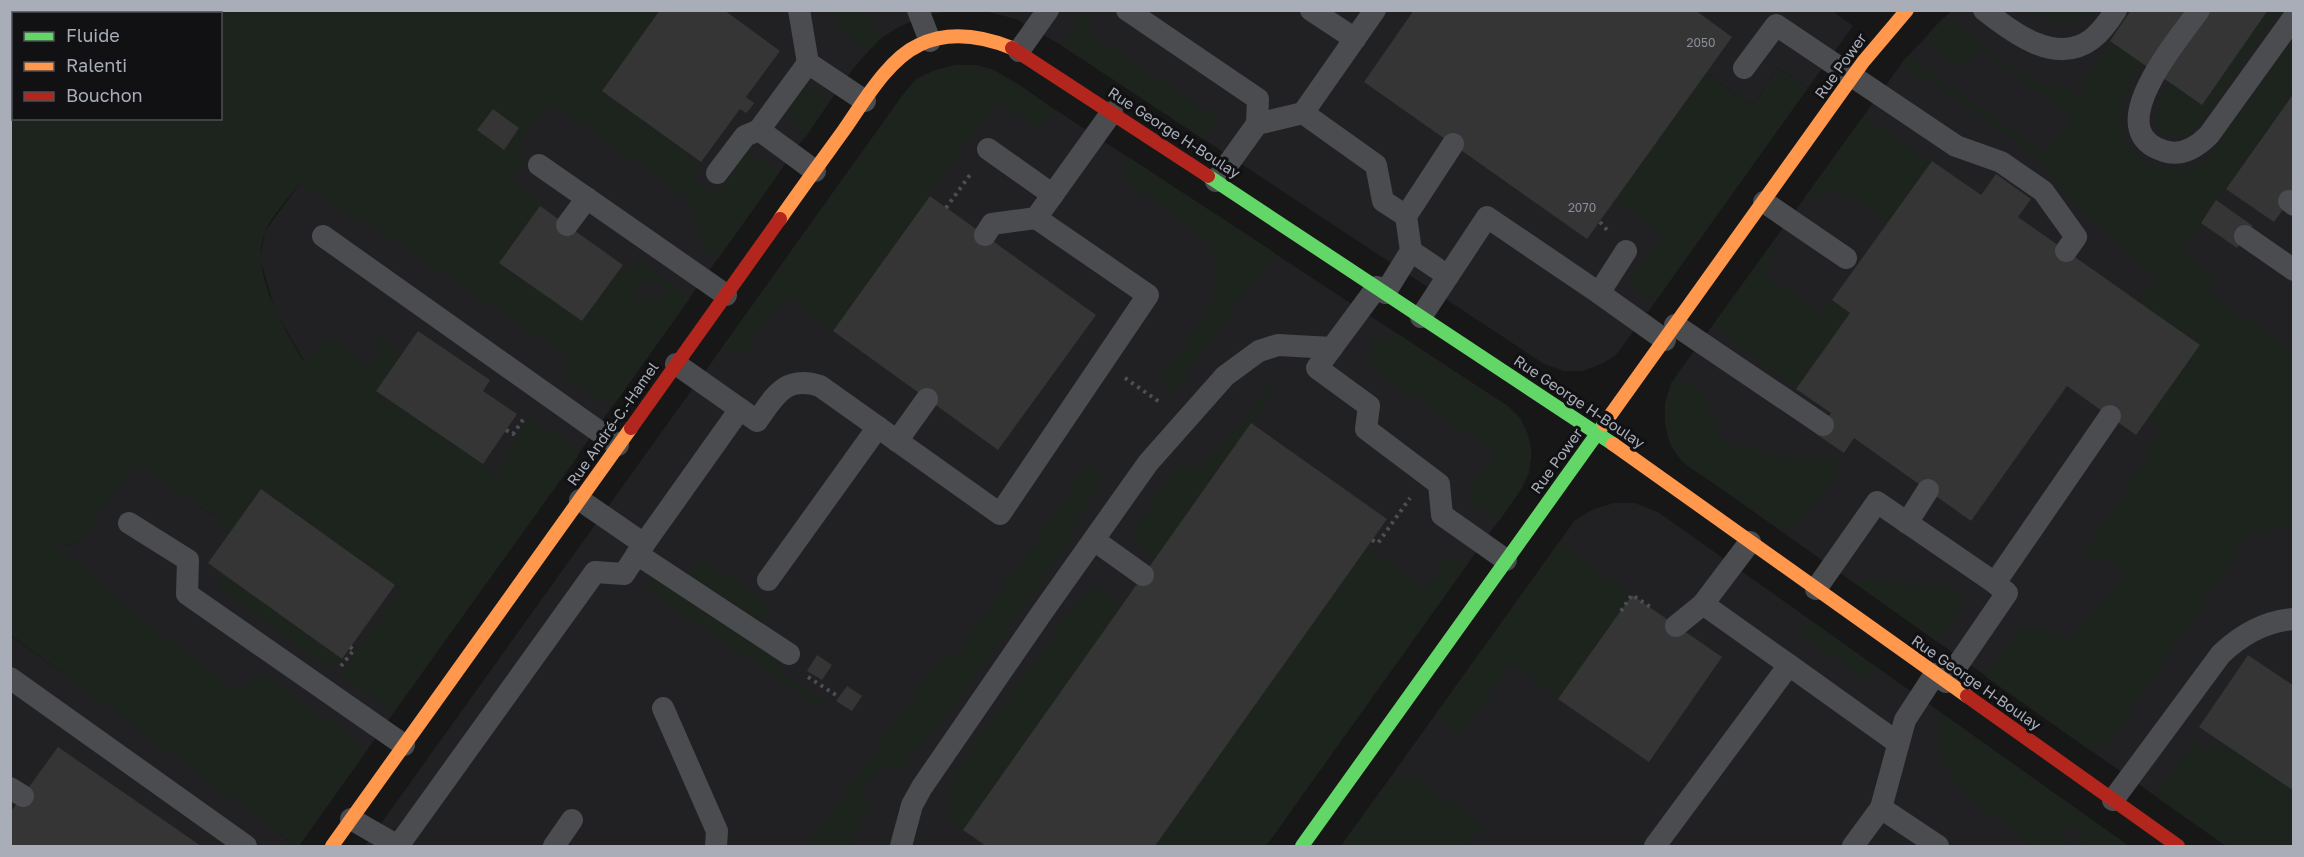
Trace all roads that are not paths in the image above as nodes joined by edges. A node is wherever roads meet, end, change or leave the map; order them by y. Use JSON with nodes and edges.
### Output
{"nodes":[{"id":1,"x":799,"y":10,"type":"edge"},
{"id":2,"x":918,"y":10,"type":"edge"},
{"id":3,"x":1048,"y":10,"type":"edge"},
{"id":4,"x":1127,"y":10,"type":"edge"},
{"id":5,"x":1311,"y":10,"type":"edge"},
{"id":6,"x":1375,"y":10,"type":"edge"},
{"id":7,"x":1907,"y":10,"type":"edge"},
{"id":8,"x":1984,"y":10,"type":"edge"},
{"id":9,"x":2116,"y":10,"type":"edge"},
{"id":10,"x":2199,"y":10,"type":"edge"},
{"id":11,"x":2294,"y":17,"type":"edge"},
{"id":12,"x":1774,"y":18,"type":"edge"},
{"id":13,"x":1355,"y":39,"type":"junction"},
{"id":14,"x":934,"y":40,"type":"junction"},
{"id":15,"x":1019,"y":51,"type":"junction"},
{"id":16,"x":808,"y":63,"type":"junction"},
{"id":17,"x":1744,"y":68,"type":"dead end"},
{"id":18,"x":1852,"y":77,"type":"junction"},
{"id":19,"x":865,"y":101,"type":"junction"},
{"id":20,"x":1112,"y":112,"type":"junction"},
{"id":21,"x":1303,"y":113,"type":"junction"},
{"id":22,"x":1257,"y":124,"type":"junction"},
{"id":23,"x":759,"y":130,"type":"junction"},
{"id":24,"x":1453,"y":144,"type":"dead end"},
{"id":25,"x":988,"y":149,"type":"road end"},
{"id":26,"x":539,"y":165,"type":"dead end"},
{"id":27,"x":815,"y":171,"type":"junction"},
{"id":28,"x":717,"y":173,"type":"dead end"},
{"id":29,"x":1216,"y":181,"type":"junction"},
{"id":30,"x":1053,"y":195,"type":"junction"},
{"id":31,"x":587,"y":198,"type":"junction"},
{"id":32,"x":1764,"y":202,"type":"junction"},
{"id":33,"x":1406,"y":216,"type":"junction"},
{"id":34,"x":1036,"y":218,"type":"junction"},
{"id":35,"x":567,"y":225,"type":"dead end"},
{"id":36,"x":984,"y":235,"type":"dead end"},
{"id":37,"x":323,"y":236,"type":"dead end"},
{"id":38,"x":2245,"y":236,"type":"dead end"},
{"id":39,"x":1410,"y":251,"type":"junction"},
{"id":40,"x":1626,"y":251,"type":"dead end"},
{"id":41,"x":2066,"y":251,"type":"dead end"},
{"id":42,"x":1846,"y":258,"type":"dead end"},
{"id":43,"x":2294,"y":270,"type":"edge"},
{"id":44,"x":1448,"y":276,"type":"junction"},
{"id":45,"x":1381,"y":290,"type":"junction"},
{"id":46,"x":1599,"y":292,"type":"junction"},
{"id":47,"x":726,"y":295,"type":"junction"},
{"id":48,"x":1421,"y":317,"type":"junction"},
{"id":49,"x":1670,"y":332,"type":"junction"},
{"id":50,"x":1332,"y":348,"type":"junction"},
{"id":51,"x":676,"y":364,"type":"junction"},
{"id":52,"x":927,"y":399,"type":"dead end"},
{"id":53,"x":740,"y":409,"type":"junction"},
{"id":54,"x":2110,"y":416,"type":"dead end"},
{"id":55,"x":1822,"y":425,"type":"dead end"},
{"id":56,"x":878,"y":427,"type":"junction"},
{"id":57,"x":1597,"y":433,"type":"junction"},
{"id":58,"x":897,"y":441,"type":"junction"},
{"id":59,"x":618,"y":445,"type":"junction"},
{"id":60,"x":1928,"y":490,"type":"dead end"},
{"id":61,"x":580,"y":500,"type":"junction"},
{"id":62,"x":129,"y":523,"type":"dead end"},
{"id":63,"x":1907,"y":523,"type":"junction"},
{"id":64,"x":1094,"y":540,"type":"junction"},
{"id":65,"x":1750,"y":542,"type":"junction"},
{"id":66,"x":641,"y":549,"type":"junction"},
{"id":67,"x":1506,"y":560,"type":"junction"},
{"id":68,"x":1143,"y":575,"type":"dead end"},
{"id":69,"x":768,"y":580,"type":"dead end"},
{"id":70,"x":1995,"y":583,"type":"junction"},
{"id":71,"x":1816,"y":589,"type":"junction"},
{"id":72,"x":1702,"y":604,"type":"junction"},
{"id":73,"x":2294,"y":619,"type":"edge"},
{"id":74,"x":1676,"y":626,"type":"road end"},
{"id":75,"x":794,"y":663,"type":"road end"},
{"id":76,"x":1789,"y":665,"type":"junction"},
{"id":77,"x":10,"y":678,"type":"edge"},
{"id":78,"x":1941,"y":678,"type":"junction"},
{"id":79,"x":663,"y":708,"type":"dead end"},
{"id":80,"x":1898,"y":743,"type":"junction"},
{"id":81,"x":404,"y":746,"type":"junction"},
{"id":82,"x":2113,"y":800,"type":"junction"},
{"id":83,"x":1881,"y":808,"type":"junction"},
{"id":84,"x":351,"y":819,"type":"junction"},
{"id":85,"x":572,"y":820,"type":"dead end"},
{"id":86,"x":246,"y":846,"type":"edge"},
{"id":87,"x":332,"y":846,"type":"edge"},
{"id":88,"x":398,"y":846,"type":"edge"},
{"id":89,"x":554,"y":846,"type":"edge"},
{"id":90,"x":716,"y":846,"type":"edge"},
{"id":91,"x":902,"y":846,"type":"edge"},
{"id":92,"x":1302,"y":846,"type":"edge"},
{"id":93,"x":1655,"y":846,"type":"edge"},
{"id":94,"x":1853,"y":846,"type":"edge"},
{"id":95,"x":1938,"y":846,"type":"edge"},
{"id":96,"x":2178,"y":846,"type":"edge"}],
"edges":[{"from":1,"to":16,"type":"lane"},
{"from":2,"to":14,"type":"lane"},
{"from":3,"to":15,"type":"lane"},
{"from":4,"to":22,"type":"lane"},
{"from":5,"to":13,"type":"lane"},
{"from":6,"to":13,"type":"lane"},
{"from":7,"to":18,"type":"street","name":"Rue Power"},
{"from":8,"to":9,"type":"lane"},
{"from":10,"to":11,"type":"lane"},
{"from":12,"to":17,"type":"lane"},
{"from":12,"to":18,"type":"lane"},
{"from":13,"to":21,"type":"lane"},
{"from":14,"to":15,"type":"street","name":"Rue George H-Boulay"},
{"from":14,"to":19,"type":"street","name":"Rue André-C.-Hamel"},
{"from":15,"to":20,"type":"street","name":"Rue George H-Boulay"},
{"from":16,"to":19,"type":"lane"},
{"from":16,"to":23,"type":"lane"},
{"from":18,"to":32,"type":"street","name":"Rue Power"},
{"from":18,"to":41,"type":"lane"},
{"from":19,"to":27,"type":"street","name":"Rue André-C.-Hamel"},
{"from":20,"to":29,"type":"street","name":"Rue George H-Boulay"},
{"from":20,"to":30,"type":"lane"},
{"from":21,"to":22,"type":"lane"},
{"from":21,"to":33,"type":"lane"},
{"from":22,"to":29,"type":"lane"},
{"from":23,"to":27,"type":"lane"},
{"from":23,"to":28,"type":"lane"},
{"from":24,"to":33,"type":"lane"},
{"from":25,"to":30,"type":"lane"},
{"from":26,"to":31,"type":"lane"},
{"from":27,"to":47,"type":"street","name":"Rue André-C.-Hamel"},
{"from":29,"to":45,"type":"street","name":"Rue George H-Boulay"},
{"from":30,"to":34,"type":"lane"},
{"from":31,"to":35,"type":"lane"},
{"from":31,"to":47,"type":"lane"},
{"from":32,"to":42,"type":"lane"},
{"from":32,"to":49,"type":"street","name":"Rue Power"},
{"from":33,"to":39,"type":"lane"},
{"from":34,"to":36,"type":"lane"},
{"from":34,"to":58,"type":"lane"},
{"from":37,"to":59,"type":"lane"},
{"from":38,"to":43,"type":"lane"},
{"from":39,"to":44,"type":"lane"},
{"from":39,"to":45,"type":"lane"},
{"from":40,"to":46,"type":"lane"},
{"from":44,"to":46,"type":"lane"},
{"from":44,"to":48,"type":"lane"},
{"from":45,"to":48,"type":"street","name":"Rue George H-Boulay"},
{"from":45,"to":50,"type":"lane"},
{"from":46,"to":49,"type":"lane"},
{"from":47,"to":51,"type":"street","name":"Rue André-C.-Hamel"},
{"from":48,"to":57,"type":"street","name":"Rue George H-Boulay"},
{"from":49,"to":55,"type":"lane"},
{"from":49,"to":57,"type":"street","name":"Rue Power"},
{"from":50,"to":64,"type":"lane"},
{"from":50,"to":67,"type":"lane"},
{"from":51,"to":53,"type":"lane"},
{"from":51,"to":59,"type":"street","name":"Rue André-C.-Hamel"},
{"from":52,"to":58,"type":"lane"},
{"from":53,"to":56,"type":"lane"},
{"from":53,"to":66,"type":"lane"},
{"from":54,"to":70,"type":"lane"},
{"from":56,"to":58,"type":"lane"},
{"from":56,"to":69,"type":"lane"},
{"from":57,"to":65,"type":"street","name":"Rue George H-Boulay"},
{"from":57,"to":67,"type":"street","name":"Rue Power"},
{"from":59,"to":61,"type":"street","name":"Rue André-C.-Hamel"},
{"from":60,"to":63,"type":"lane"},
{"from":61,"to":66,"type":"lane"},
{"from":61,"to":81,"type":"street","name":"Rue André-C.-Hamel"},
{"from":62,"to":81,"type":"lane"},
{"from":63,"to":70,"type":"lane"},
{"from":63,"to":71,"type":"lane"},
{"from":64,"to":68,"type":"lane"},
{"from":64,"to":91,"type":"lane"},
{"from":65,"to":71,"type":"street","name":"Rue George H-Boulay"},
{"from":65,"to":72,"type":"lane"},
{"from":66,"to":75,"type":"lane"},
{"from":66,"to":88,"type":"lane"},
{"from":67,"to":92,"type":"street","name":"Rue Power"},
{"from":70,"to":78,"type":"lane"},
{"from":71,"to":78,"type":"street","name":"Rue George H-Boulay"},
{"from":72,"to":74,"type":"lane"},
{"from":72,"to":76,"type":"lane"},
{"from":73,"to":82,"type":"lane"},
{"from":76,"to":80,"type":"lane"},
{"from":76,"to":93,"type":"lane"},
{"from":77,"to":86,"type":"lane"},
{"from":78,"to":80,"type":"lane"},
{"from":78,"to":82,"type":"street","name":"Rue George H-Boulay"},
{"from":79,"to":90,"type":"lane"},
{"from":80,"to":83,"type":"lane"},
{"from":81,"to":84,"type":"street","name":"Rue André-C.-Hamel"},
{"from":82,"to":96,"type":"street","name":"Rue George H-Boulay"},
{"from":83,"to":94,"type":"lane"},
{"from":83,"to":95,"type":"lane"},
{"from":84,"to":87,"type":"street","name":"Rue André-C.-Hamel"},
{"from":84,"to":88,"type":"lane"},
{"from":85,"to":89,"type":"lane"}]}
